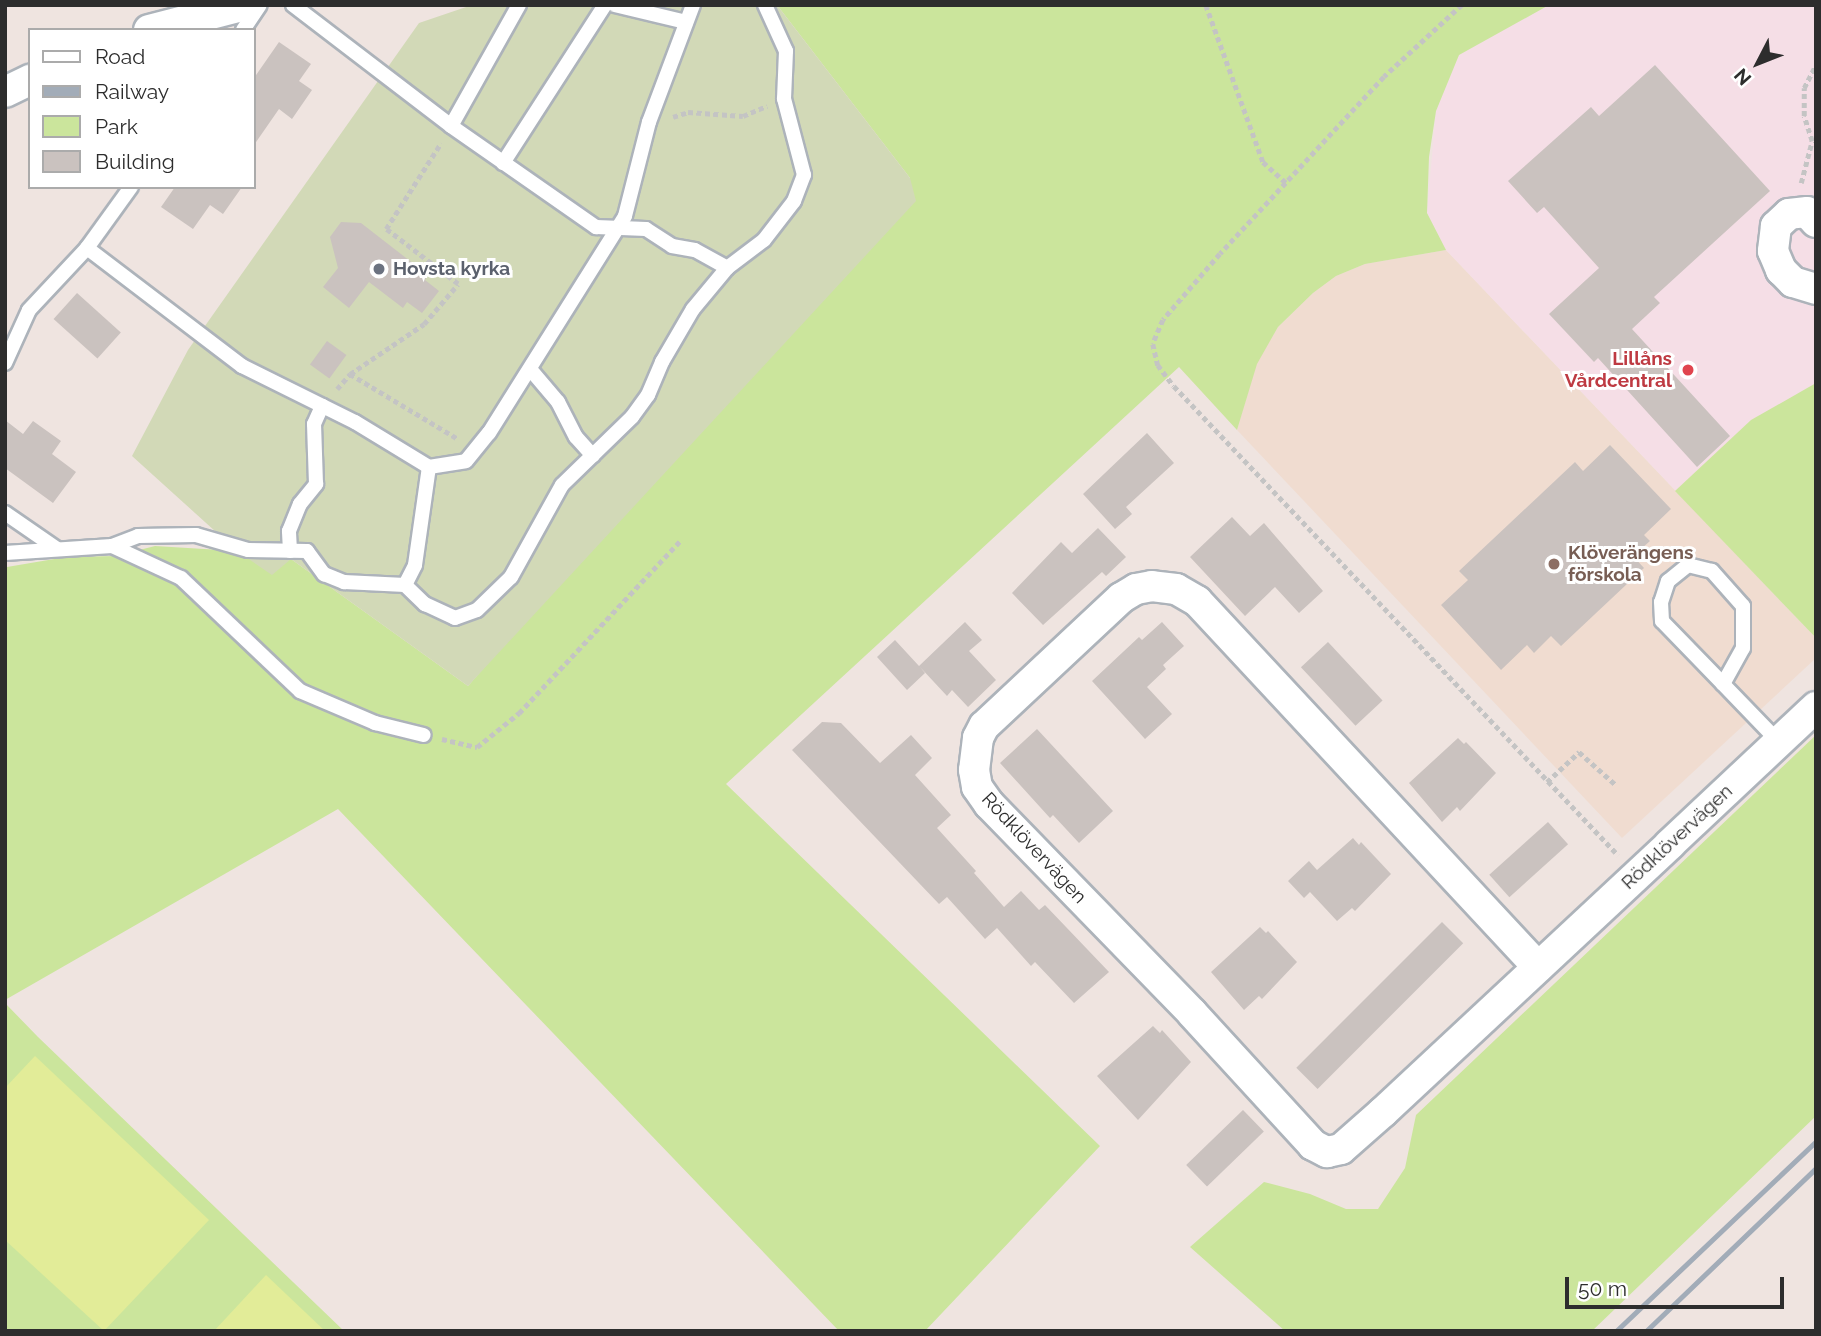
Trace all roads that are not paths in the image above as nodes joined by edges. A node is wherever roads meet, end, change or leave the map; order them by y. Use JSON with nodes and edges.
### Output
{"nodes":[{"id":1,"x":246,"y":5,"type":"edge"},
{"id":2,"x":260,"y":5,"type":"edge"},
{"id":3,"x":293,"y":5,"type":"edge"},
{"id":4,"x":519,"y":5,"type":"edge"},
{"id":5,"x":605,"y":5,"type":"edge"},
{"id":6,"x":615,"y":5,"type":"edge"},
{"id":7,"x":693,"y":5,"type":"edge"},
{"id":8,"x":765,"y":5,"type":"edge"},
{"id":9,"x":686,"y":22,"type":"junction"},
{"id":10,"x":157,"y":28,"type":"edge"},
{"id":11,"x":244,"y":28,"type":"edge"},
{"id":12,"x":451,"y":126,"type":"junction"},
{"id":13,"x":503,"y":163,"type":"junction"},
{"id":14,"x":130,"y":189,"type":"edge"},
{"id":15,"x":1811,"y":217,"type":"edge"},
{"id":16,"x":617,"y":228,"type":"junction"},
{"id":17,"x":88,"y":248,"type":"junction"},
{"id":18,"x":727,"y":268,"type":"junction"},
{"id":19,"x":1816,"y":289,"type":"edge"},
{"id":20,"x":5,"y":363,"type":"edge"},
{"id":21,"x":530,"y":369,"type":"junction"},
{"id":22,"x":322,"y":405,"type":"junction"},
{"id":23,"x":593,"y":456,"type":"junction"},
{"id":24,"x":429,"y":467,"type":"junction"},
{"id":25,"x":5,"y":513,"type":"edge"},
{"id":26,"x":112,"y":546,"type":"junction"},
{"id":27,"x":57,"y":549,"type":"junction"},
{"id":28,"x":290,"y":551,"type":"junction"},
{"id":29,"x":5,"y":553,"type":"edge"},
{"id":30,"x":405,"y":585,"type":"junction"},
{"id":31,"x":1723,"y":684,"type":"junction"},
{"id":32,"x":1816,"y":707,"type":"edge"},
{"id":33,"x":424,"y":735,"type":"road end"},
{"id":34,"x":1779,"y":742,"type":"junction"},
{"id":35,"x":1538,"y":967,"type":"junction"}],
"edges":[{"from":1,"to":10,"type":"street"},
{"from":2,"to":11,"type":"lane"},
{"from":3,"to":12,"type":"lane"},
{"from":4,"to":12,"type":"lane"},
{"from":5,"to":13,"type":"lane"},
{"from":6,"to":9,"type":"lane"},
{"from":7,"to":9,"type":"lane"},
{"from":8,"to":18,"type":"lane"},
{"from":9,"to":16,"type":"lane"},
{"from":12,"to":13,"type":"lane"},
{"from":13,"to":16,"type":"lane"},
{"from":14,"to":17,"type":"lane"},
{"from":15,"to":19,"type":"street"},
{"from":16,"to":18,"type":"lane"},
{"from":16,"to":21,"type":"lane"},
{"from":17,"to":20,"type":"lane"},
{"from":17,"to":22,"type":"lane"},
{"from":18,"to":23,"type":"lane"},
{"from":21,"to":23,"type":"lane"},
{"from":21,"to":24,"type":"lane"},
{"from":22,"to":24,"type":"lane"},
{"from":22,"to":28,"type":"lane"},
{"from":23,"to":30,"type":"lane"},
{"from":24,"to":30,"type":"lane"},
{"from":25,"to":27,"type":"lane"},
{"from":26,"to":27,"type":"lane"},
{"from":26,"to":28,"type":"lane"},
{"from":26,"to":33,"type":"lane"},
{"from":27,"to":29,"type":"lane"},
{"from":28,"to":30,"type":"lane"},
{"from":31,"to":31,"type":"lane"},
{"from":31,"to":34,"type":"lane"},
{"from":32,"to":34,"type":"street","name":"Rödklövervägen"},
{"from":34,"to":35,"type":"street","name":"Rödklövervägen"},
{"from":35,"to":35,"type":"street","name":"Rödklövervägen"}]}
